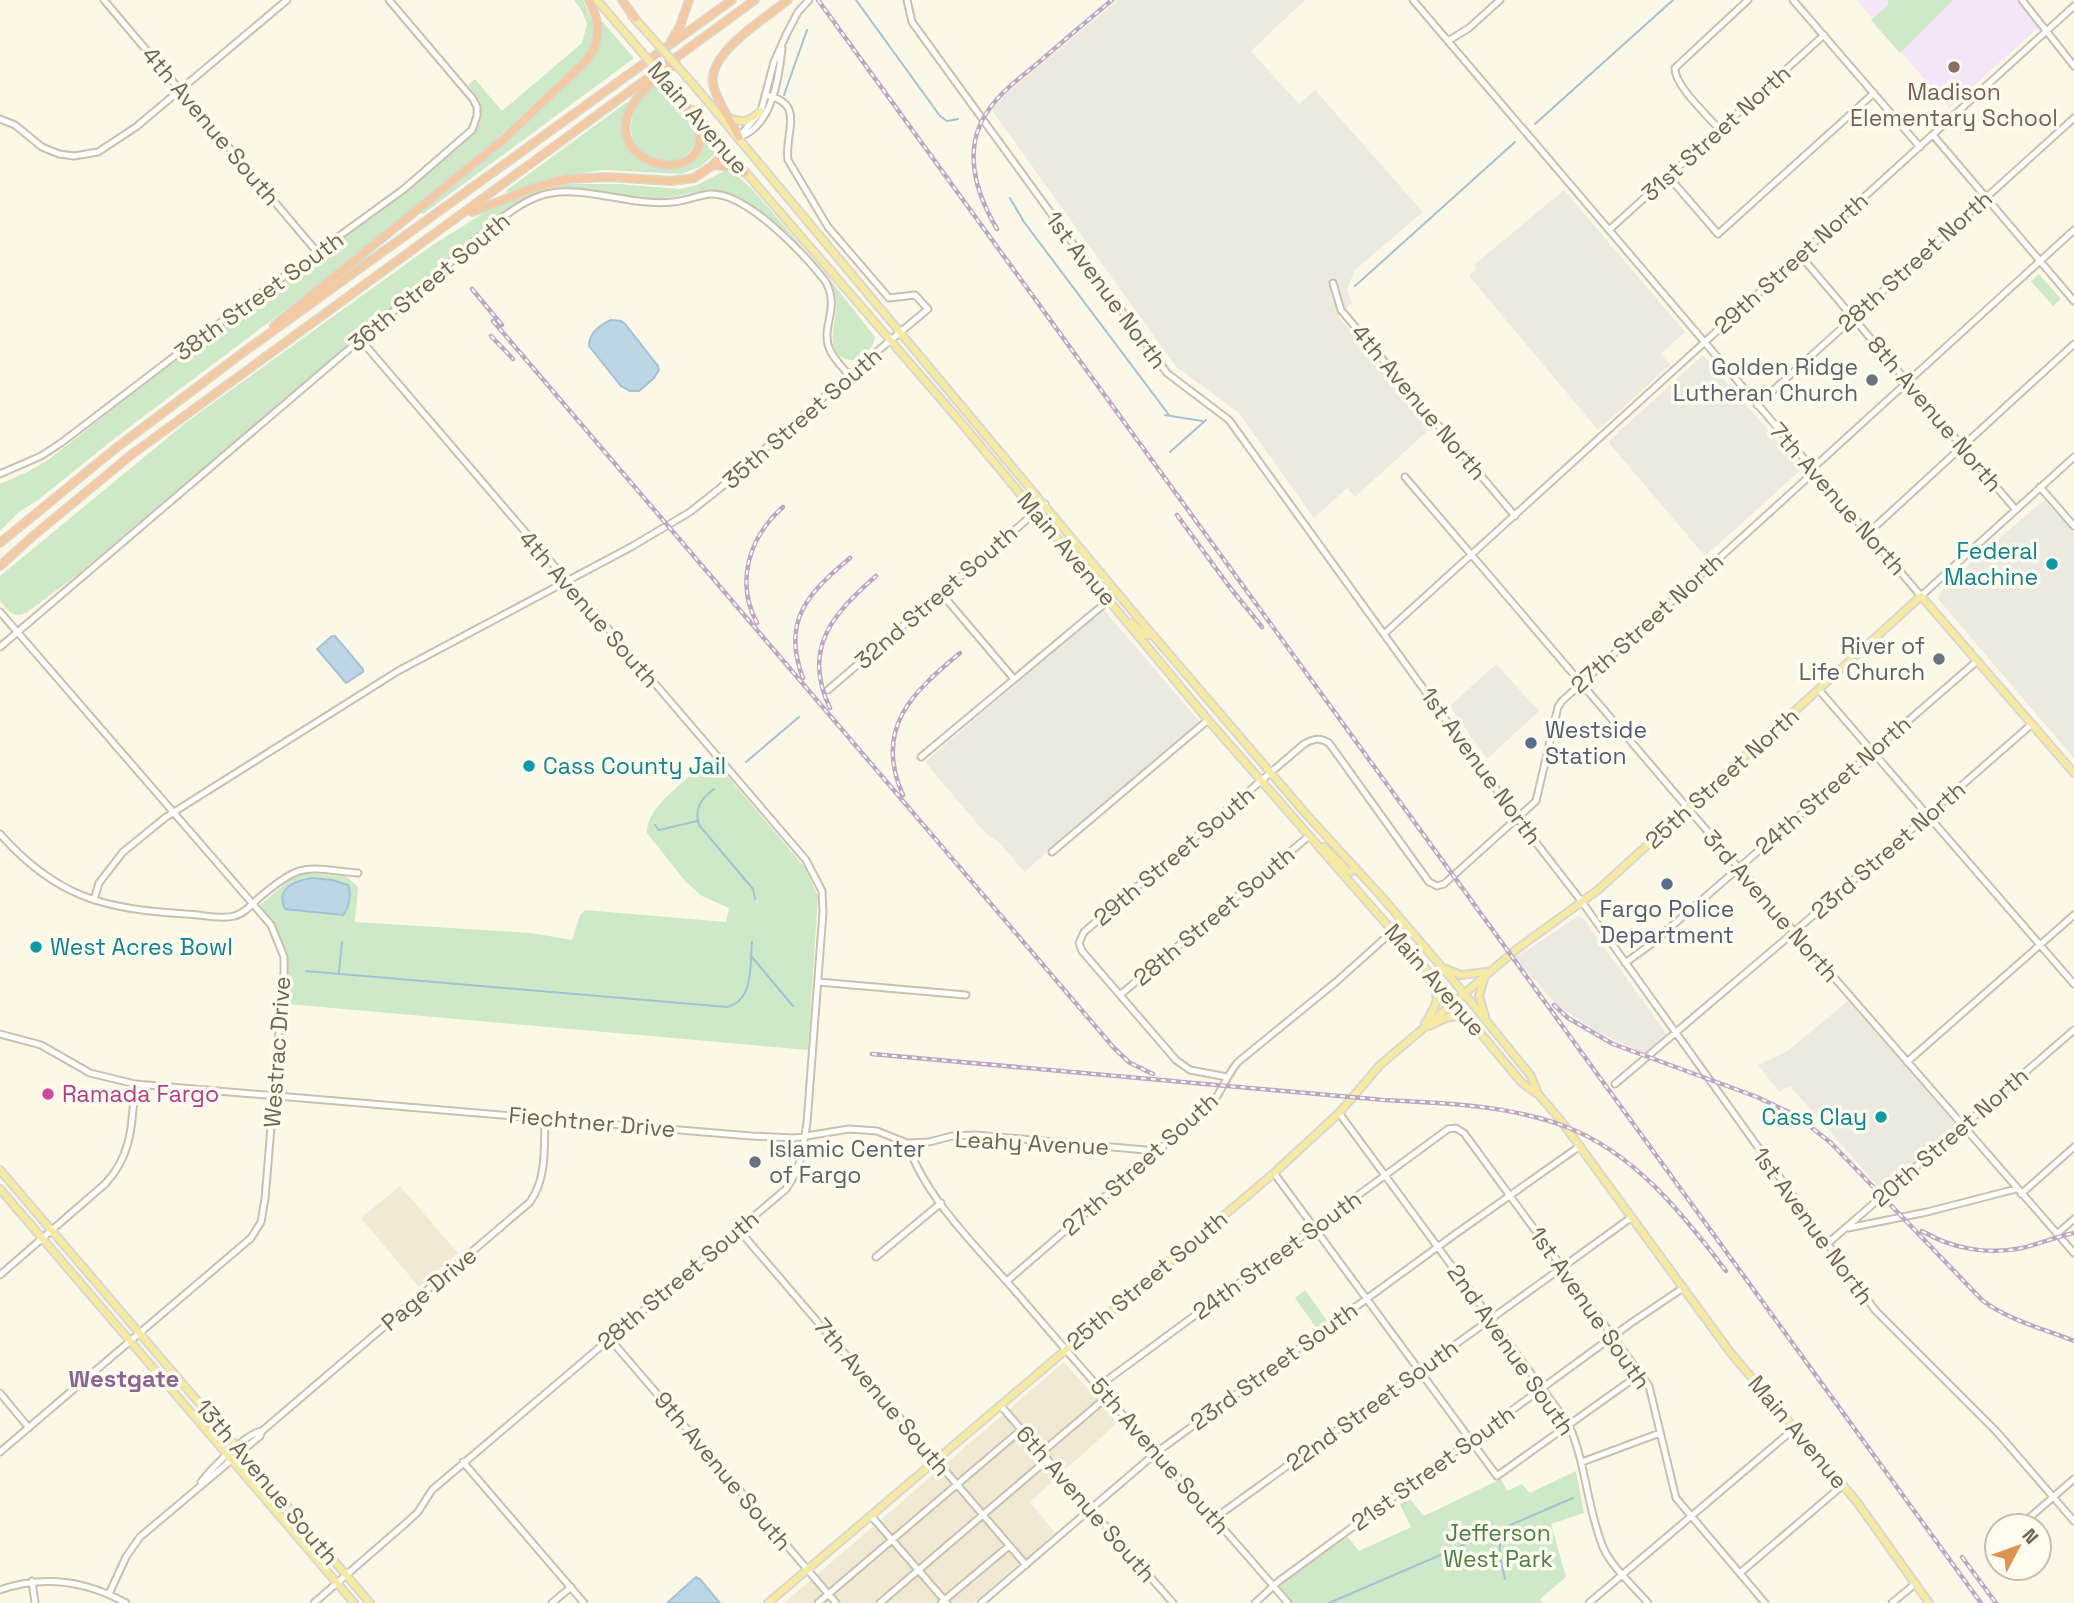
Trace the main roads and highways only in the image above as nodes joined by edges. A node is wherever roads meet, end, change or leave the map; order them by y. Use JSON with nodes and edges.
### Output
{"nodes":[{"id":1,"x":589,"y":0,"type":"edge"},
{"id":2,"x":597,"y":0,"type":"edge"},
{"id":3,"x":620,"y":0,"type":"edge"},
{"id":4,"x":689,"y":0,"type":"edge"},
{"id":5,"x":732,"y":0,"type":"edge"},
{"id":6,"x":755,"y":0,"type":"edge"},
{"id":7,"x":788,"y":0,"type":"edge"},
{"id":8,"x":635,"y":18,"type":"joint"},
{"id":9,"x":706,"y":35,"type":"junction"},
{"id":10,"x":669,"y":44,"type":"junction"},
{"id":11,"x":677,"y":93,"type":"junction"},
{"id":12,"x":764,"y":106,"type":"road end"},
{"id":13,"x":715,"y":109,"type":"junction"},
{"id":14,"x":730,"y":119,"type":"junction"},
{"id":15,"x":738,"y":137,"type":"junction"},
{"id":16,"x":726,"y":150,"type":"junction"},
{"id":17,"x":713,"y":165,"type":"junction"},
{"id":18,"x":745,"y":173,"type":"junction"},
{"id":19,"x":460,"y":217,"type":"junction"},
{"id":20,"x":240,"y":355,"type":"junction"},
{"id":21,"x":0,"y":543,"type":"edge"},
{"id":22,"x":0,"y":566,"type":"edge"},
{"id":23,"x":1921,"y":596,"type":"joint"},
{"id":24,"x":1115,"y":608,"type":"junction"},
{"id":25,"x":1153,"y":635,"type":"junction"},
{"id":26,"x":2074,"y":773,"type":"edge"},
{"id":27,"x":1301,"y":827,"type":"junction"},
{"id":28,"x":1356,"y":868,"type":"junction"},
{"id":29,"x":1517,"y":948,"type":"joint"},
{"id":30,"x":1414,"y":955,"type":"junction"},
{"id":31,"x":1436,"y":961,"type":"junction"},
{"id":32,"x":1488,"y":972,"type":"junction"},
{"id":33,"x":1463,"y":992,"type":"junction"},
{"id":34,"x":1454,"y":1001,"type":"junction"},
{"id":35,"x":1487,"y":1021,"type":"junction"},
{"id":36,"x":1472,"y":1022,"type":"junction"},
{"id":37,"x":1421,"y":1030,"type":"junction"},
{"id":38,"x":1539,"y":1096,"type":"junction"},
{"id":39,"x":1,"y":1174,"type":"edge"},
{"id":40,"x":0,"y":1189,"type":"edge"},
{"id":41,"x":354,"y":1603,"type":"edge"},
{"id":42,"x":370,"y":1603,"type":"edge"},
{"id":43,"x":768,"y":1603,"type":"edge"},
{"id":44,"x":1929,"y":1603,"type":"edge"}],
"edges":[{"from":1,"to":20,"type":"highway"},
{"from":2,"to":11,"type":"main road","name":"Main Avenue","bridge":true},
{"from":3,"to":8,"type":"highway"},
{"from":4,"to":10,"type":"highway"},
{"from":5,"to":10,"type":"highway"},
{"from":6,"to":9,"type":"highway"},
{"from":7,"to":14,"type":"highway"},
{"from":8,"to":13,"type":"main road","name":"Main Avenue","bridge":true},
{"from":9,"to":11,"type":"highway"},
{"from":9,"to":19,"type":"highway"},
{"from":10,"to":20,"type":"highway"},
{"from":11,"to":16,"type":"main road","name":"Main Avenue"},
{"from":12,"to":14,"type":"main road"},
{"from":13,"to":14,"type":"main road"},
{"from":13,"to":15,"type":"main road","name":"Main Avenue"},
{"from":14,"to":15,"type":"highway"},
{"from":15,"to":16,"type":"main road"},
{"from":15,"to":25,"type":"main road","name":"Main Avenue"},
{"from":16,"to":17,"type":"highway"},
{"from":16,"to":18,"type":"main road","name":"Main Avenue"},
{"from":17,"to":18,"type":"highway"},
{"from":17,"to":19,"type":"highway"},
{"from":18,"to":24,"type":"main road","name":"Main Avenue"},
{"from":19,"to":22,"type":"highway"},
{"from":20,"to":21,"type":"highway"},
{"from":23,"to":26,"type":"main road","name":"7th Avenue North"},
{"from":23,"to":29,"type":"main road","name":"25th Street North"},
{"from":24,"to":25,"type":"main road"},
{"from":24,"to":27,"type":"main road","name":"Main Avenue"},
{"from":25,"to":28,"type":"main road","name":"Main Avenue"},
{"from":27,"to":28,"type":"main road"},
{"from":27,"to":30,"type":"main road","name":"Main Avenue"},
{"from":28,"to":31,"type":"main road","name":"Main Avenue"},
{"from":29,"to":32,"type":"main road","name":"25th Street South"},
{"from":30,"to":34,"type":"main road","name":"Main Avenue"},
{"from":30,"to":37,"type":"main road"},
{"from":31,"to":32,"type":"main road"},
{"from":31,"to":33,"type":"main road","name":"Main Avenue"},
{"from":32,"to":33,"type":"main road","name":"25th Street South"},
{"from":32,"to":35,"type":"main road"},
{"from":33,"to":34,"type":"main road","name":"25th Street South"},
{"from":33,"to":35,"type":"main road","name":"Main Avenue"},
{"from":34,"to":36,"type":"main road","name":"Main Avenue"},
{"from":34,"to":37,"type":"main road","name":"25th Street South"},
{"from":35,"to":38,"type":"main road","name":"Main Avenue"},
{"from":36,"to":37,"type":"main road"},
{"from":36,"to":38,"type":"main road","name":"Main Avenue"},
{"from":37,"to":43,"type":"main road","name":"25th Street South"},
{"from":38,"to":44,"type":"main road","name":"Main Avenue"},
{"from":39,"to":42,"type":"main road","name":"13th Avenue South"},
{"from":40,"to":41,"type":"main road","name":"13th Avenue South"}]}
